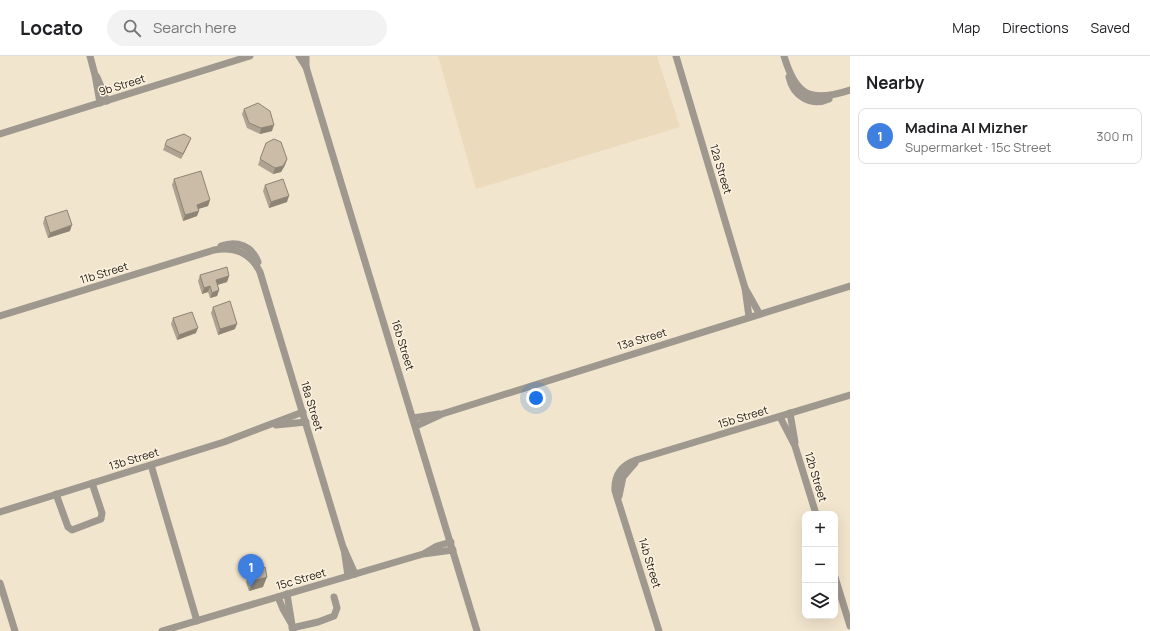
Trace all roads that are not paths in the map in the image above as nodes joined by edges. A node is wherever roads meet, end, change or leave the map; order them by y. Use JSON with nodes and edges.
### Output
{"nodes":[{"id":1,"x":90,"y":56,"type":"edge"},
{"id":2,"x":250,"y":56,"type":"edge"},
{"id":3,"x":299,"y":56,"type":"edge"},
{"id":4,"x":306,"y":56,"type":"edge"},
{"id":5,"x":676,"y":56,"type":"edge"},
{"id":6,"x":784,"y":56,"type":"edge"},
{"id":7,"x":306,"y":67,"type":"junction"},
{"id":8,"x":95,"y":75,"type":"junction"},
{"id":9,"x":850,"y":90,"type":"edge"},
{"id":10,"x":107,"y":101,"type":"junction"},
{"id":11,"x":100,"y":103,"type":"junction"},
{"id":12,"x":0,"y":134,"type":"edge"},
{"id":13,"x":242,"y":248,"type":"joint"},
{"id":14,"x":850,"y":286,"type":"edge"},
{"id":15,"x":745,"y":288,"type":"junction"},
{"id":16,"x":759,"y":314,"type":"junction"},
{"id":17,"x":0,"y":316,"type":"edge"},
{"id":18,"x":749,"y":317,"type":"junction"},
{"id":19,"x":850,"y":395,"type":"edge"},
{"id":20,"x":303,"y":412,"type":"junction"},
{"id":21,"x":790,"y":413,"type":"junction"},
{"id":22,"x":442,"y":414,"type":"junction"},
{"id":23,"x":780,"y":416,"type":"junction"},
{"id":24,"x":413,"y":418,"type":"junction"},
{"id":25,"x":306,"y":422,"type":"junction"},
{"id":26,"x":273,"y":425,"type":"junction"},
{"id":27,"x":416,"y":426,"type":"junction"},
{"id":28,"x":795,"y":446,"type":"junction"},
{"id":29,"x":151,"y":465,"type":"junction"},
{"id":30,"x":620,"y":475,"type":"joint"},
{"id":31,"x":92,"y":483,"type":"junction"},
{"id":32,"x":56,"y":494,"type":"junction"},
{"id":33,"x":815,"y":511,"type":"edge"},
{"id":34,"x":0,"y":512,"type":"edge"},
{"id":35,"x":451,"y":542,"type":"junction"},
{"id":36,"x":453,"y":550,"type":"junction"},
{"id":37,"x":423,"y":554,"type":"junction"},
{"id":38,"x":352,"y":575,"type":"junction"},
{"id":39,"x":0,"y":583,"type":"edge"},
{"id":40,"x":837,"y":583,"type":"edge"},
{"id":41,"x":287,"y":594,"type":"junction"},
{"id":42,"x":278,"y":597,"type":"junction"},
{"id":43,"x":334,"y":598,"type":"dead end"},
{"id":44,"x":197,"y":621,"type":"junction"},
{"id":45,"x":850,"y":626,"type":"edge"},
{"id":46,"x":292,"y":627,"type":"edge"},
{"id":47,"x":15,"y":631,"type":"edge"},
{"id":48,"x":162,"y":631,"type":"edge"},
{"id":49,"x":477,"y":631,"type":"edge"},
{"id":50,"x":659,"y":631,"type":"edge"}],
"edges":[{"from":1,"to":8,"type":"street"},
{"from":2,"to":10,"type":"street","name":"9b Street"},
{"from":3,"to":7,"type":"street","name":"16b Street"},
{"from":4,"to":7,"type":"street","name":"16b Street"},
{"from":5,"to":15,"type":"street","name":"12a Street"},
{"from":6,"to":9,"type":"street"},
{"from":7,"to":24,"type":"street","name":"16b Street"},
{"from":8,"to":10,"type":"street"},
{"from":8,"to":11,"type":"street"},
{"from":10,"to":11,"type":"street","name":"9b Street"},
{"from":11,"to":12,"type":"street","name":"9b Street"},
{"from":13,"to":17,"type":"street","name":"11b Street"},
{"from":13,"to":20,"type":"street","name":"18a Street"},
{"from":14,"to":16,"type":"street","name":"13a Street"},
{"from":15,"to":16,"type":"street","name":"12a Street"},
{"from":15,"to":18,"type":"street","name":"12a Street"},
{"from":16,"to":18,"type":"street","name":"13a Street"},
{"from":18,"to":22,"type":"street","name":"13a Street"},
{"from":19,"to":21,"type":"street","name":"15b Street"},
{"from":20,"to":25,"type":"street","name":"18a Street"},
{"from":20,"to":26,"type":"street","name":"13b Street"},
{"from":21,"to":23,"type":"street","name":"15b Street"},
{"from":21,"to":28,"type":"street","name":"12b Street"},
{"from":22,"to":24,"type":"street","name":"13a Street"},
{"from":22,"to":27,"type":"street","name":"13a Street"},
{"from":23,"to":28,"type":"street","name":"12b Street"},
{"from":23,"to":30,"type":"street","name":"15b Street"},
{"from":24,"to":27,"type":"street","name":"16b Street"},
{"from":25,"to":26,"type":"street","name":"13b Street"},
{"from":25,"to":38,"type":"street","name":"18a Street"},
{"from":26,"to":29,"type":"street","name":"13b Street"},
{"from":27,"to":35,"type":"street","name":"16b Street"},
{"from":28,"to":33,"type":"street","name":"12b Street"},
{"from":29,"to":31,"type":"street","name":"13b Street"},
{"from":29,"to":44,"type":"street"},
{"from":30,"to":50,"type":"street","name":"14b Street"},
{"from":31,"to":32,"type":"street","name":"13b Street"},
{"from":31,"to":32,"type":"street"},
{"from":32,"to":34,"type":"street","name":"13b Street"},
{"from":35,"to":36,"type":"street","name":"16b Street"},
{"from":35,"to":37,"type":"street","name":"15c Street"},
{"from":36,"to":37,"type":"street","name":"15c Street"},
{"from":36,"to":49,"type":"street","name":"16b Street"},
{"from":37,"to":38,"type":"street","name":"15c Street"},
{"from":38,"to":41,"type":"street","name":"15c Street"},
{"from":39,"to":47,"type":"street"},
{"from":40,"to":45,"type":"street"},
{"from":41,"to":42,"type":"street","name":"15c Street"},
{"from":41,"to":46,"type":"street"},
{"from":42,"to":44,"type":"street","name":"15c Street"},
{"from":42,"to":46,"type":"street"},
{"from":43,"to":46,"type":"street"},
{"from":44,"to":48,"type":"street","name":"15c Street"}]}
